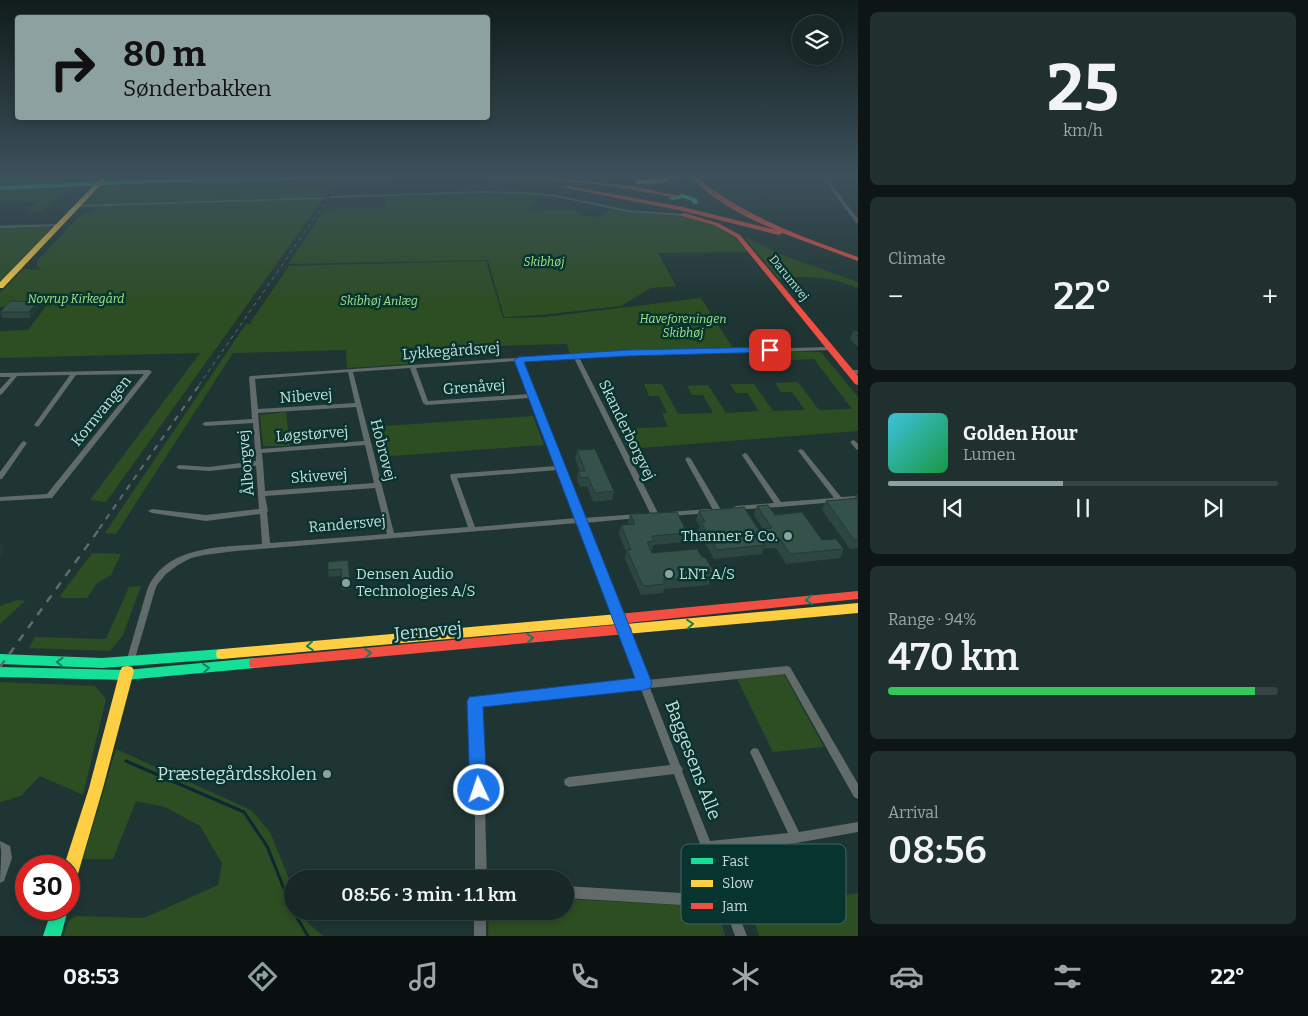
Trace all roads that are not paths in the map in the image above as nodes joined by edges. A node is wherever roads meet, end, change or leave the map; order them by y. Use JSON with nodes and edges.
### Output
{"nodes":[{"id":1,"x":63,"y":221,"type":"edge"},
{"id":2,"x":708,"y":221,"type":"edge"},
{"id":3,"x":731,"y":221,"type":"edge"},
{"id":4,"x":744,"y":221,"type":"edge"},
{"id":5,"x":748,"y":221,"type":"edge"},
{"id":6,"x":762,"y":221,"type":"edge"},
{"id":7,"x":59,"y":225,"type":"junction"},
{"id":8,"x":0,"y":227,"type":"edge"},
{"id":9,"x":779,"y":233,"type":"junction"},
{"id":10,"x":826,"y":246,"type":"junction"},
{"id":11,"x":858,"y":261,"type":"edge"},
{"id":12,"x":0,"y":286,"type":"edge"},
{"id":13,"x":831,"y":349,"type":"junction"},
{"id":14,"x":576,"y":356,"type":"junction"},
{"id":15,"x":519,"y":360,"type":"junction"},
{"id":16,"x":412,"y":366,"type":"junction"},
{"id":17,"x":350,"y":370,"type":"junction"},
{"id":18,"x":854,"y":372,"type":"edge"},
{"id":19,"x":75,"y":373,"type":"junction"},
{"id":20,"x":0,"y":375,"type":"edge"},
{"id":21,"x":15,"y":375,"type":"junction"},
{"id":22,"x":252,"y":377,"type":"joint"},
{"id":23,"x":858,"y":382,"type":"edge"},
{"id":24,"x":0,"y":393,"type":"edge"},
{"id":25,"x":533,"y":396,"type":"junction"},
{"id":26,"x":359,"y":405,"type":"junction"},
{"id":27,"x":255,"y":412,"type":"junction"},
{"id":28,"x":256,"y":421,"type":"junction"},
{"id":29,"x":205,"y":424,"type":"dead end"},
{"id":30,"x":37,"y":425,"type":"dead end"},
{"id":31,"x":853,"y":442,"type":"dead end"},
{"id":32,"x":368,"y":443,"type":"junction"},
{"id":33,"x":24,"y":444,"type":"dead end"},
{"id":34,"x":858,"y":448,"type":"edge"},
{"id":35,"x":801,"y":450,"type":"dead end"},
{"id":36,"x":258,"y":451,"type":"junction"},
{"id":37,"x":746,"y":455,"type":"dead end"},
{"id":38,"x":688,"y":459,"type":"dead end"},
{"id":39,"x":260,"y":464,"type":"junction"},
{"id":40,"x":178,"y":467,"type":"dead end"},
{"id":41,"x":561,"y":468,"type":"junction"},
{"id":42,"x":0,"y":476,"type":"edge"},
{"id":43,"x":379,"y":485,"type":"junction"},
{"id":44,"x":262,"y":494,"type":"junction"},
{"id":45,"x":858,"y":498,"type":"edge"},
{"id":46,"x":0,"y":499,"type":"edge"},
{"id":47,"x":840,"y":500,"type":"junction"},
{"id":48,"x":779,"y":505,"type":"junction"},
{"id":49,"x":717,"y":510,"type":"junction"},
{"id":50,"x":152,"y":511,"type":"dead end"},
{"id":51,"x":264,"y":511,"type":"junction"},
{"id":52,"x":655,"y":515,"type":"junction"},
{"id":53,"x":581,"y":521,"type":"junction"},
{"id":54,"x":472,"y":529,"type":"junction"},
{"id":55,"x":391,"y":536,"type":"junction"},
{"id":56,"x":266,"y":546,"type":"junction"},
{"id":57,"x":858,"y":595,"type":"edge"},
{"id":58,"x":858,"y":608,"type":"edge"},
{"id":59,"x":622,"y":624,"type":"junction"},
{"id":60,"x":203,"y":655,"type":"junction"},
{"id":61,"x":0,"y":659,"type":"edge"},
{"id":62,"x":130,"y":662,"type":"junction"},
{"id":63,"x":0,"y":672,"type":"edge"},
{"id":64,"x":52,"y":674,"type":"junction"},
{"id":65,"x":126,"y":675,"type":"junction"},
{"id":66,"x":644,"y":683,"type":"junction"},
{"id":67,"x":755,"y":752,"type":"dead end"},
{"id":68,"x":678,"y":769,"type":"junction"},
{"id":69,"x":569,"y":782,"type":"dead end"},
{"id":70,"x":858,"y":794,"type":"edge"},
{"id":71,"x":858,"y":827,"type":"edge"},
{"id":72,"x":796,"y":838,"type":"junction"},
{"id":73,"x":707,"y":844,"type":"edge"},
{"id":74,"x":737,"y":844,"type":"edge"},
{"id":75,"x":0,"y":846,"type":"edge"},
{"id":76,"x":76,"y":855,"type":"edge"},
{"id":77,"x":480,"y":870,"type":"edge"},
{"id":78,"x":0,"y":877,"type":"edge"},
{"id":79,"x":574,"y":893,"type":"edge"},
{"id":80,"x":681,"y":899,"type":"edge"},
{"id":81,"x":57,"y":920,"type":"edge"},
{"id":82,"x":480,"y":920,"type":"edge"},
{"id":83,"x":737,"y":924,"type":"edge"},
{"id":84,"x":52,"y":936,"type":"edge"},
{"id":85,"x":480,"y":936,"type":"edge"},
{"id":86,"x":741,"y":936,"type":"edge"}],
"edges":[{"from":1,"to":7,"type":"main road"},
{"from":2,"to":13,"type":"main road","name":"Darumvej"},
{"from":3,"to":9,"type":"main road"},
{"from":4,"to":9,"type":"main road"},
{"from":5,"to":10,"type":"main road"},
{"from":6,"to":10,"type":"main road"},
{"from":7,"to":8,"type":"street"},
{"from":7,"to":12,"type":"main road"},
{"from":9,"to":11,"type":"main road"},
{"from":10,"to":11,"type":"main road"},
{"from":13,"to":14,"type":"street","name":"Lykkegårdsvej"},
{"from":13,"to":18,"type":"main road","name":"Darumvej"},
{"from":14,"to":15,"type":"street","name":"Lykkegårdsvej"},
{"from":14,"to":52,"type":"street","name":"Skanderborgvej"},
{"from":15,"to":16,"type":"street","name":"Lykkegårdsvej"},
{"from":15,"to":25,"type":"street","name":"Baggesens Alle"},
{"from":16,"to":17,"type":"street","name":"Lykkegårdsvej"},
{"from":16,"to":25,"type":"street","name":"Grenåvej"},
{"from":17,"to":22,"type":"street","name":"Lykkegårdsvej"},
{"from":17,"to":26,"type":"street","name":"Hobrovej"},
{"from":18,"to":23,"type":"main road","name":"Darumvej"},
{"from":19,"to":21,"type":"street","name":"Kornvangen"},
{"from":19,"to":30,"type":"street"},
{"from":19,"to":46,"type":"street","name":"Kornvangen"},
{"from":20,"to":21,"type":"street","name":"Kornvangen"},
{"from":21,"to":24,"type":"street"},
{"from":22,"to":27,"type":"street","name":"Ålborgvej"},
{"from":25,"to":41,"type":"street","name":"Baggesens Alle"},
{"from":26,"to":27,"type":"street","name":"Nibevej"},
{"from":26,"to":32,"type":"street","name":"Hobrovej"},
{"from":27,"to":28,"type":"street","name":"Ålborgvej"},
{"from":28,"to":29,"type":"street"},
{"from":28,"to":36,"type":"street","name":"Ålborgvej"},
{"from":31,"to":34,"type":"street"},
{"from":32,"to":36,"type":"street","name":"Løgstørvej"},
{"from":32,"to":43,"type":"street","name":"Hobrovej"},
{"from":33,"to":42,"type":"street"},
{"from":35,"to":47,"type":"street"},
{"from":36,"to":39,"type":"street","name":"Ålborgvej"},
{"from":37,"to":48,"type":"street"},
{"from":38,"to":49,"type":"street"},
{"from":39,"to":40,"type":"street"},
{"from":39,"to":44,"type":"street","name":"Ålborgvej"},
{"from":41,"to":53,"type":"street","name":"Baggesens Alle"},
{"from":41,"to":54,"type":"street"},
{"from":43,"to":44,"type":"street","name":"Skivevej"},
{"from":43,"to":55,"type":"street","name":"Hobrovej"},
{"from":44,"to":51,"type":"street","name":"Ålborgvej"},
{"from":45,"to":47,"type":"street","name":"Randersvej"},
{"from":47,"to":48,"type":"street","name":"Randersvej"},
{"from":48,"to":49,"type":"street","name":"Randersvej"},
{"from":49,"to":52,"type":"street","name":"Randersvej"},
{"from":50,"to":51,"type":"street"},
{"from":51,"to":56,"type":"street","name":"Ålborgvej"},
{"from":52,"to":53,"type":"street","name":"Randersvej"},
{"from":53,"to":54,"type":"street","name":"Randersvej"},
{"from":53,"to":59,"type":"street","name":"Baggesens Alle"},
{"from":54,"to":55,"type":"street","name":"Randersvej"},
{"from":55,"to":56,"type":"street","name":"Randersvej"},
{"from":56,"to":62,"type":"street","name":"Randersvej"},
{"from":57,"to":59,"type":"main road","name":"Jernevej","one_way":true},
{"from":59,"to":58,"type":"main road","name":"Jernevej","one_way":true},
{"from":59,"to":60,"type":"main road","name":"Jernevej","one_way":true},
{"from":65,"to":59,"type":"main road","name":"Jernevej","one_way":true},
{"from":59,"to":66,"type":"street","name":"Baggesens Alle"},
{"from":60,"to":62,"type":"main road","name":"Jernevej"},
{"from":60,"to":65,"type":"main road"},
{"from":62,"to":61,"type":"main road","name":"Jernevej","one_way":true},
{"from":62,"to":64,"type":"main road"},
{"from":62,"to":65,"type":"main road","name":"Randersvej"},
{"from":63,"to":64,"type":"main road","name":"Jernevej"},
{"from":64,"to":65,"type":"main road","name":"Jernevej"},
{"from":65,"to":76,"type":"main road","name":"Randersvej"},
{"from":66,"to":68,"type":"street","name":"Baggesens Alle"},
{"from":66,"to":70,"type":"street"},
{"from":66,"to":77,"type":"street"},
{"from":67,"to":72,"type":"street"},
{"from":68,"to":69,"type":"street"},
{"from":68,"to":73,"type":"street","name":"Baggesens Alle"},
{"from":71,"to":72,"type":"street"},
{"from":72,"to":74,"type":"street"},
{"from":75,"to":78,"type":"street"},
{"from":79,"to":80,"type":"street"},
{"from":81,"to":84,"type":"main road"},
{"from":82,"to":85,"type":"street"},
{"from":83,"to":86,"type":"street","name":"Baggesens Alle"}]}
